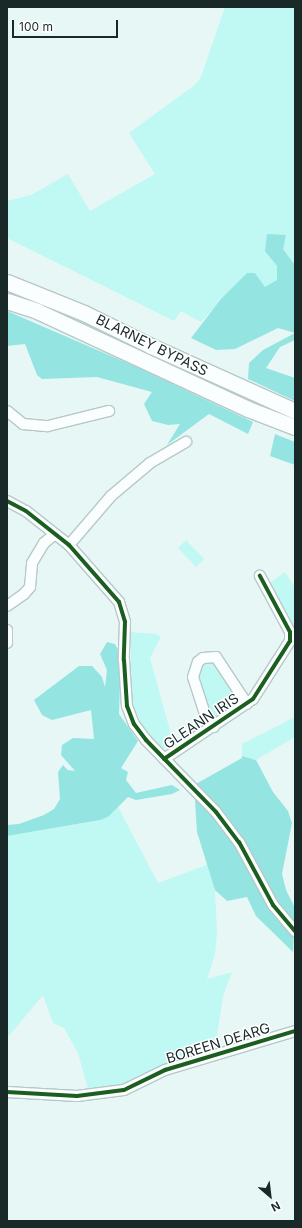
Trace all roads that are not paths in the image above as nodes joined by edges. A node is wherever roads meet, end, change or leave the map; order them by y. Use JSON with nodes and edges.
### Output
{"nodes":[{"id":1,"x":7,"y":282,"type":"edge"},
{"id":2,"x":7,"y":301,"type":"edge"},
{"id":3,"x":109,"y":410,"type":"dead end"},
{"id":4,"x":7,"y":411,"type":"edge"},
{"id":5,"x":295,"y":411,"type":"edge"},
{"id":6,"x":295,"y":427,"type":"edge"},
{"id":7,"x":186,"y":442,"type":"dead end"},
{"id":8,"x":7,"y":501,"type":"edge"},
{"id":9,"x":55,"y":534,"type":"junction"},
{"id":10,"x":69,"y":545,"type":"junction"},
{"id":11,"x":260,"y":576,"type":"dead end"},
{"id":12,"x":7,"y":606,"type":"edge"},
{"id":13,"x":7,"y":630,"type":"edge"},
{"id":14,"x":7,"y":643,"type":"edge"},
{"id":15,"x":247,"y":704,"type":"junction"},
{"id":16,"x":214,"y":727,"type":"junction"},
{"id":17,"x":164,"y":759,"type":"junction"},
{"id":18,"x":295,"y":931,"type":"edge"},
{"id":19,"x":295,"y":1031,"type":"edge"},
{"id":20,"x":7,"y":1092,"type":"edge"}],
"edges":[{"from":1,"to":5,"type":"highway","name":"BLARNEY BYPASS"},
{"from":2,"to":6,"type":"highway","name":"BLARNEY BYPASS"},
{"from":3,"to":4,"type":"street"},
{"from":7,"to":10,"type":"street"},
{"from":8,"to":9,"type":"street"},
{"from":9,"to":10,"type":"street"},
{"from":9,"to":12,"type":"street"},
{"from":10,"to":17,"type":"street"},
{"from":11,"to":15,"type":"street","name":"GLEANN IRIS"},
{"from":13,"to":14,"type":"street"},
{"from":15,"to":16,"type":"street","name":"GLEANN IRIS"},
{"from":15,"to":16,"type":"street","name":"GLEANN IRIS"},
{"from":16,"to":17,"type":"street","name":"GLEANN IRIS"},
{"from":17,"to":18,"type":"street"},
{"from":19,"to":20,"type":"street","name":"BOREEN DEARG"}]}
